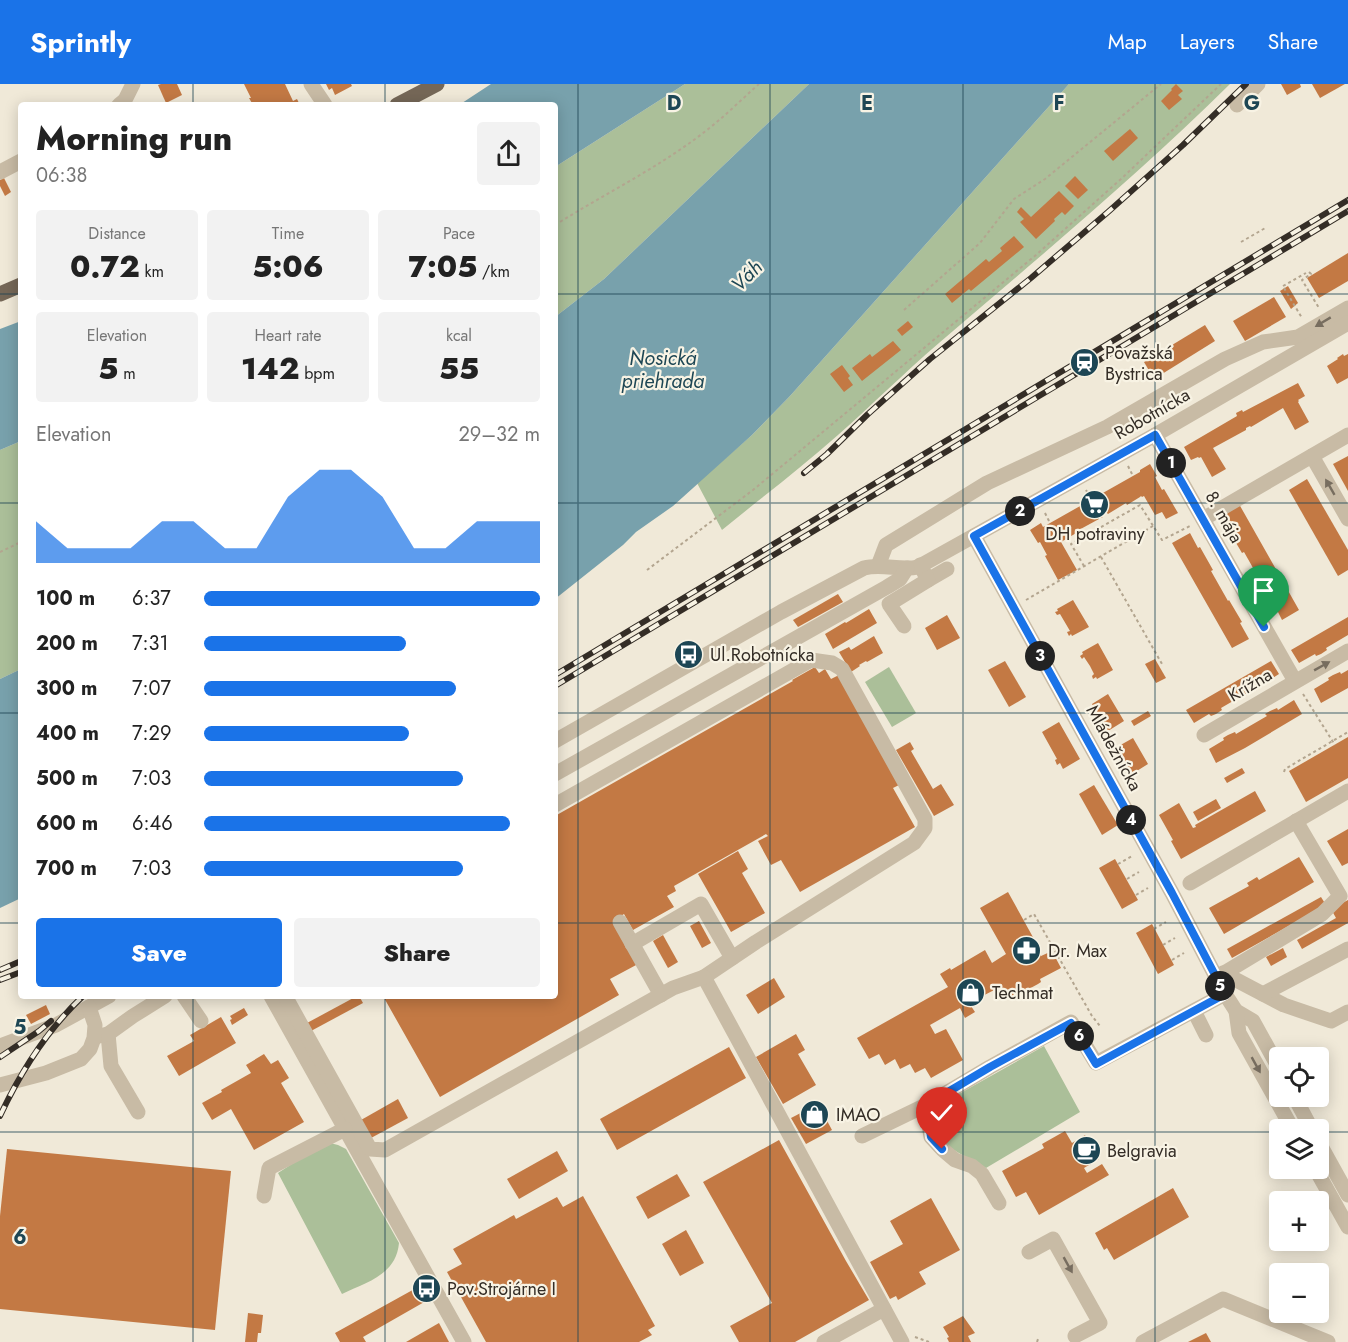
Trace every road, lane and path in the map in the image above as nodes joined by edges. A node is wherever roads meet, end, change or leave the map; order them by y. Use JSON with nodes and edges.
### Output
{"nodes":[{"id":1,"x":133,"y":84,"type":"edge"},
{"id":2,"x":311,"y":84,"type":"edge"},
{"id":3,"x":437,"y":84,"type":"edge"},
{"id":4,"x":759,"y":84,"type":"edge"},
{"id":5,"x":1161,"y":84,"type":"edge"},
{"id":6,"x":1221,"y":84,"type":"edge"},
{"id":7,"x":1258,"y":84,"type":"edge"},
{"id":8,"x":123,"y":102,"type":"edge"},
{"id":9,"x":323,"y":102,"type":"edge"},
{"id":10,"x":403,"y":102,"type":"edge"},
{"id":11,"x":1237,"y":105,"type":"dead end"},
{"id":12,"x":18,"y":163,"type":"edge"},
{"id":13,"x":0,"y":172,"type":"edge"},
{"id":14,"x":558,"y":223,"type":"edge"},
{"id":15,"x":1267,"y":227,"type":"dead end"},
{"id":16,"x":1241,"y":242,"type":"dead end"},
{"id":17,"x":18,"y":286,"type":"edge"},
{"id":18,"x":0,"y":294,"type":"edge"},
{"id":19,"x":1348,"y":308,"type":"edge"},
{"id":20,"x":904,"y":309,"type":"dead end"},
{"id":21,"x":1322,"y":313,"type":"dead end"},
{"id":22,"x":1305,"y":323,"type":"dead end"},
{"id":23,"x":1348,"y":323,"type":"edge"},
{"id":24,"x":1300,"y":344,"type":"junction"},
{"id":25,"x":1155,"y":435,"type":"junction"},
{"id":26,"x":1348,"y":435,"type":"edge"},
{"id":27,"x":1312,"y":456,"type":"junction"},
{"id":28,"x":1125,"y":461,"type":"dead end"},
{"id":29,"x":1133,"y":476,"type":"dead end"},
{"id":30,"x":1083,"y":485,"type":"dead end"},
{"id":31,"x":1092,"y":501,"type":"dead end"},
{"id":32,"x":1042,"y":508,"type":"dead end"},
{"id":33,"x":1203,"y":519,"type":"junction"},
{"id":34,"x":1348,"y":519,"type":"edge"},
{"id":35,"x":1050,"y":523,"type":"dead end"},
{"id":36,"x":1153,"y":526,"type":"junction"},
{"id":37,"x":974,"y":536,"type":"junction"},
{"id":38,"x":18,"y":543,"type":"edge"},
{"id":39,"x":0,"y":552,"type":"edge"},
{"id":40,"x":1101,"y":557,"type":"junction"},
{"id":41,"x":878,"y":566,"type":"junction"},
{"id":42,"x":1084,"y":566,"type":"junction"},
{"id":43,"x":913,"y":567,"type":"junction"},
{"id":44,"x":947,"y":569,"type":"dead end"},
{"id":45,"x":647,"y":570,"type":"dead end"},
{"id":46,"x":928,"y":580,"type":"junction"},
{"id":47,"x":1021,"y":603,"type":"dead end"},
{"id":48,"x":904,"y":627,"type":"dead end"},
{"id":49,"x":1348,"y":651,"type":"edge"},
{"id":50,"x":1162,"y":664,"type":"dead end"},
{"id":51,"x":1295,"y":681,"type":"junction"},
{"id":52,"x":1348,"y":732,"type":"edge"},
{"id":53,"x":1204,"y":735,"type":"dead end"},
{"id":54,"x":558,"y":739,"type":"edge"},
{"id":55,"x":1332,"y":741,"type":"junction"},
{"id":56,"x":1335,"y":745,"type":"dead end"},
{"id":57,"x":558,"y":772,"type":"edge"},
{"id":58,"x":1284,"y":772,"type":"dead end"},
{"id":59,"x":1348,"y":791,"type":"edge"},
{"id":60,"x":558,"y":803,"type":"edge"},
{"id":61,"x":1296,"y":821,"type":"junction"},
{"id":62,"x":1132,"y":856,"type":"dead end"},
{"id":63,"x":1118,"y":864,"type":"dead end"},
{"id":64,"x":1139,"y":872,"type":"dead end"},
{"id":65,"x":1127,"y":879,"type":"dead end"},
{"id":66,"x":1190,"y":883,"type":"dead end"},
{"id":67,"x":1148,"y":888,"type":"dead end"},
{"id":68,"x":1136,"y":895,"type":"dead end"},
{"id":69,"x":1024,"y":920,"type":"dead end"},
{"id":70,"x":620,"y":922,"type":"dead end"},
{"id":71,"x":1166,"y":922,"type":"dead end"},
{"id":72,"x":1154,"y":929,"type":"dead end"},
{"id":73,"x":1175,"y":938,"type":"dead end"},
{"id":74,"x":632,"y":944,"type":"junction"},
{"id":75,"x":1163,"y":945,"type":"dead end"},
{"id":76,"x":1348,"y":949,"type":"edge"},
{"id":77,"x":1184,"y":954,"type":"dead end"},
{"id":78,"x":732,"y":958,"type":"junction"},
{"id":79,"x":1172,"y":960,"type":"dead end"},
{"id":80,"x":1220,"y":976,"type":"junction"},
{"id":81,"x":704,"y":977,"type":"junction"},
{"id":82,"x":1225,"y":994,"type":"junction"},
{"id":83,"x":1263,"y":994,"type":"junction"},
{"id":84,"x":661,"y":995,"type":"junction"},
{"id":85,"x":104,"y":999,"type":"edge"},
{"id":86,"x":160,"y":999,"type":"edge"},
{"id":87,"x":186,"y":999,"type":"edge"},
{"id":88,"x":273,"y":999,"type":"edge"},
{"id":89,"x":287,"y":999,"type":"edge"},
{"id":90,"x":89,"y":1007,"type":"junction"},
{"id":91,"x":1194,"y":1011,"type":"junction"},
{"id":92,"x":1236,"y":1011,"type":"junction"},
{"id":93,"x":1348,"y":1012,"type":"edge"},
{"id":94,"x":201,"y":1021,"type":"dead end"},
{"id":95,"x":1101,"y":1026,"type":"dead end"},
{"id":96,"x":1206,"y":1035,"type":"dead end"},
{"id":97,"x":101,"y":1036,"type":"junction"},
{"id":98,"x":0,"y":1046,"type":"edge"},
{"id":99,"x":1269,"y":1050,"type":"edge"},
{"id":100,"x":0,"y":1085,"type":"edge"},
{"id":101,"x":926,"y":1105,"type":"junction"},
{"id":102,"x":138,"y":1112,"type":"dead end"},
{"id":103,"x":1287,"y":1119,"type":"edge"},
{"id":104,"x":345,"y":1129,"type":"junction"},
{"id":105,"x":862,"y":1136,"type":"dead end"},
{"id":106,"x":1329,"y":1161,"type":"edge"},
{"id":107,"x":1321,"y":1179,"type":"edge"},
{"id":108,"x":1348,"y":1195,"type":"edge"},
{"id":109,"x":264,"y":1196,"type":"dead end"},
{"id":110,"x":999,"y":1203,"type":"dead end"},
{"id":111,"x":1348,"y":1227,"type":"edge"},
{"id":112,"x":1029,"y":1252,"type":"dead end"},
{"id":113,"x":884,"y":1309,"type":"junction"},
{"id":114,"x":1076,"y":1336,"type":"dead end"},
{"id":115,"x":464,"y":1342,"type":"edge"},
{"id":116,"x":824,"y":1342,"type":"edge"},
{"id":117,"x":902,"y":1342,"type":"edge"},
{"id":118,"x":1143,"y":1342,"type":"edge"},
{"id":119,"x":1328,"y":1342,"type":"edge"}],
"edges":[{"from":1,"to":8,"type":"street"},
{"from":2,"to":9,"type":"street"},
{"from":3,"to":10,"type":"main road"},
{"from":4,"to":14,"type":"path"},
{"from":5,"to":20,"type":"path"},
{"from":6,"to":45,"type":"path"},
{"from":7,"to":11,"type":"street"},
{"from":12,"to":13,"type":"street"},
{"from":15,"to":16,"type":"path"},
{"from":17,"to":18,"type":"main road"},
{"from":19,"to":24,"type":"street","one_way":true},
{"from":21,"to":22,"type":"path"},
{"from":23,"to":24,"type":"street","name":"Robotnícka"},
{"from":24,"to":25,"type":"street","name":"Robotnícka"},
{"from":24,"to":41,"type":"street"},
{"from":25,"to":33,"type":"street","name":"8. mája"},
{"from":25,"to":37,"type":"street","name":"Robotnícka"},
{"from":26,"to":27,"type":"street"},
{"from":27,"to":33,"type":"street"},
{"from":34,"to":27,"type":"street","one_way":true},
{"from":28,"to":29,"type":"path"},
{"from":30,"to":31,"type":"path"},
{"from":32,"to":35,"type":"path"},
{"from":33,"to":36,"type":"path"},
{"from":33,"to":51,"type":"street","name":"8. mája"},
{"from":36,"to":40,"type":"path"},
{"from":36,"to":42,"type":"path"},
{"from":37,"to":43,"type":"street","name":"Robotnícka"},
{"from":37,"to":80,"type":"street","name":"Mládežnícka"},
{"from":38,"to":39,"type":"path"},
{"from":40,"to":42,"type":"path"},
{"from":40,"to":50,"type":"path"},
{"from":41,"to":43,"type":"street"},
{"from":41,"to":54,"type":"street"},
{"from":42,"to":47,"type":"path"},
{"from":43,"to":46,"type":"street"},
{"from":43,"to":57,"type":"street","name":"Robotnícka"},
{"from":44,"to":46,"type":"street"},
{"from":46,"to":48,"type":"street"},
{"from":51,"to":49,"type":"street","name":"Krížna","one_way":true},
{"from":51,"to":53,"type":"street","name":"Krížna"},
{"from":51,"to":55,"type":"path"},
{"from":52,"to":55,"type":"path"},
{"from":55,"to":56,"type":"path"},
{"from":55,"to":58,"type":"path"},
{"from":59,"to":61,"type":"street"},
{"from":60,"to":78,"type":"street"},
{"from":61,"to":66,"type":"street"},
{"from":61,"to":80,"type":"street"},
{"from":62,"to":63,"type":"path"},
{"from":64,"to":65,"type":"path"},
{"from":67,"to":68,"type":"path"},
{"from":69,"to":95,"type":"path"},
{"from":70,"to":74,"type":"street"},
{"from":71,"to":72,"type":"path"},
{"from":73,"to":75,"type":"path"},
{"from":74,"to":78,"type":"street"},
{"from":74,"to":84,"type":"street"},
{"from":76,"to":83,"type":"street"},
{"from":77,"to":79,"type":"path"},
{"from":78,"to":81,"type":"street"},
{"from":80,"to":82,"type":"street","name":"Mládežnícka"},
{"from":80,"to":83,"type":"street"},
{"from":81,"to":84,"type":"street"},
{"from":81,"to":113,"type":"street"},
{"from":82,"to":91,"type":"street"},
{"from":82,"to":92,"type":"street","name":"Mládežnícka"},
{"from":83,"to":93,"type":"street"},
{"from":84,"to":89,"type":"street"},
{"from":85,"to":90,"type":"street"},
{"from":86,"to":97,"type":"street"},
{"from":87,"to":94,"type":"street"},
{"from":88,"to":104,"type":"street"},
{"from":90,"to":97,"type":"street"},
{"from":90,"to":98,"type":"street"},
{"from":91,"to":96,"type":"street"},
{"from":91,"to":101,"type":"street"},
{"from":92,"to":99,"type":"street","name":"Mládežnícka"},
{"from":92,"to":103,"type":"street","name":"Mládežnícka","one_way":true},
{"from":97,"to":100,"type":"street"},
{"from":97,"to":102,"type":"street"},
{"from":101,"to":105,"type":"street"},
{"from":101,"to":110,"type":"street"},
{"from":104,"to":109,"type":"street"},
{"from":104,"to":115,"type":"street"},
{"from":106,"to":108,"type":"street"},
{"from":107,"to":111,"type":"street"},
{"from":112,"to":114,"type":"street","one_way":true},
{"from":113,"to":116,"type":"street"},
{"from":113,"to":117,"type":"street"},
{"from":118,"to":119,"type":"street"}]}
